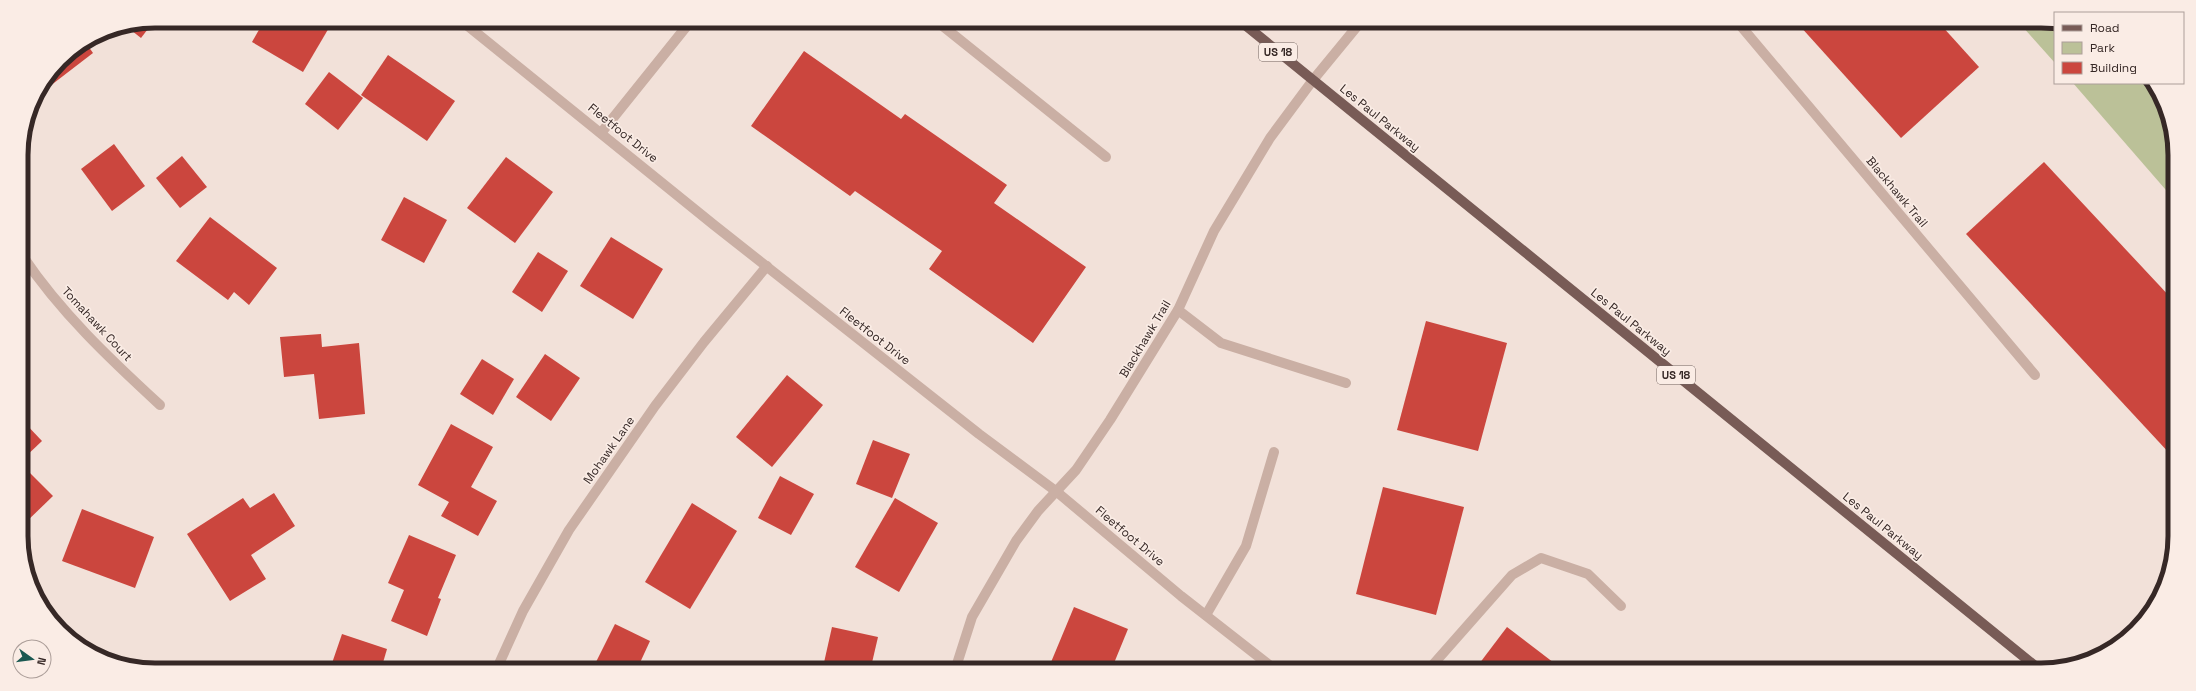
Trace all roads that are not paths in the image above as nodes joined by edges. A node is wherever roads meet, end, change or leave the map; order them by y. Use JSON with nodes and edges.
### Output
{"nodes":[{"id":1,"x":471,"y":28,"type":"edge"},
{"id":2,"x":685,"y":28,"type":"edge"},
{"id":3,"x":945,"y":28,"type":"edge"},
{"id":4,"x":1249,"y":28,"type":"edge"},
{"id":5,"x":1356,"y":28,"type":"edge"},
{"id":6,"x":1743,"y":28,"type":"edge"},
{"id":7,"x":1313,"y":80,"type":"junction"},
{"id":8,"x":601,"y":132,"type":"junction"},
{"id":9,"x":1106,"y":157,"type":"dead end"},
{"id":10,"x":28,"y":264,"type":"edge"},
{"id":11,"x":766,"y":266,"type":"junction"},
{"id":12,"x":1178,"y":310,"type":"junction"},
{"id":13,"x":2035,"y":375,"type":"dead end"},
{"id":14,"x":1346,"y":383,"type":"dead end"},
{"id":15,"x":160,"y":405,"type":"dead end"},
{"id":16,"x":1274,"y":452,"type":"dead end"},
{"id":17,"x":1057,"y":492,"type":"junction"},
{"id":18,"x":1621,"y":606,"type":"dead end"},
{"id":19,"x":1206,"y":616,"type":"junction"},
{"id":20,"x":499,"y":663,"type":"edge"},
{"id":21,"x":957,"y":663,"type":"edge"},
{"id":22,"x":1267,"y":663,"type":"edge"},
{"id":23,"x":1434,"y":663,"type":"edge"},
{"id":24,"x":2031,"y":663,"type":"edge"}],
"edges":[{"from":1,"to":8,"type":"street","name":"Fleetfoot Drive"},
{"from":2,"to":8,"type":"street"},
{"from":3,"to":9,"type":"street"},
{"from":4,"to":7,"type":"main road","name":"Les Paul Parkway","number":"US 18"},
{"from":5,"to":7,"type":"street","name":"Blackhawk Trail"},
{"from":6,"to":13,"type":"street","name":"Blackhawk Trail"},
{"from":7,"to":12,"type":"street","name":"Blackhawk Trail"},
{"from":7,"to":24,"type":"main road","name":"Les Paul Parkway","number":"US 18"},
{"from":8,"to":11,"type":"street","name":"Fleetfoot Drive"},
{"from":10,"to":15,"type":"street","name":"Tomahawk Court"},
{"from":11,"to":17,"type":"street","name":"Fleetfoot Drive"},
{"from":11,"to":20,"type":"street","name":"Mohawk Lane"},
{"from":12,"to":14,"type":"street"},
{"from":12,"to":17,"type":"street","name":"Blackhawk Trail"},
{"from":16,"to":19,"type":"street"},
{"from":17,"to":19,"type":"street","name":"Fleetfoot Drive"},
{"from":17,"to":21,"type":"street","name":"Blackhawk Trail"},
{"from":18,"to":23,"type":"street"},
{"from":19,"to":22,"type":"street","name":"Fleetfoot Drive"}]}
